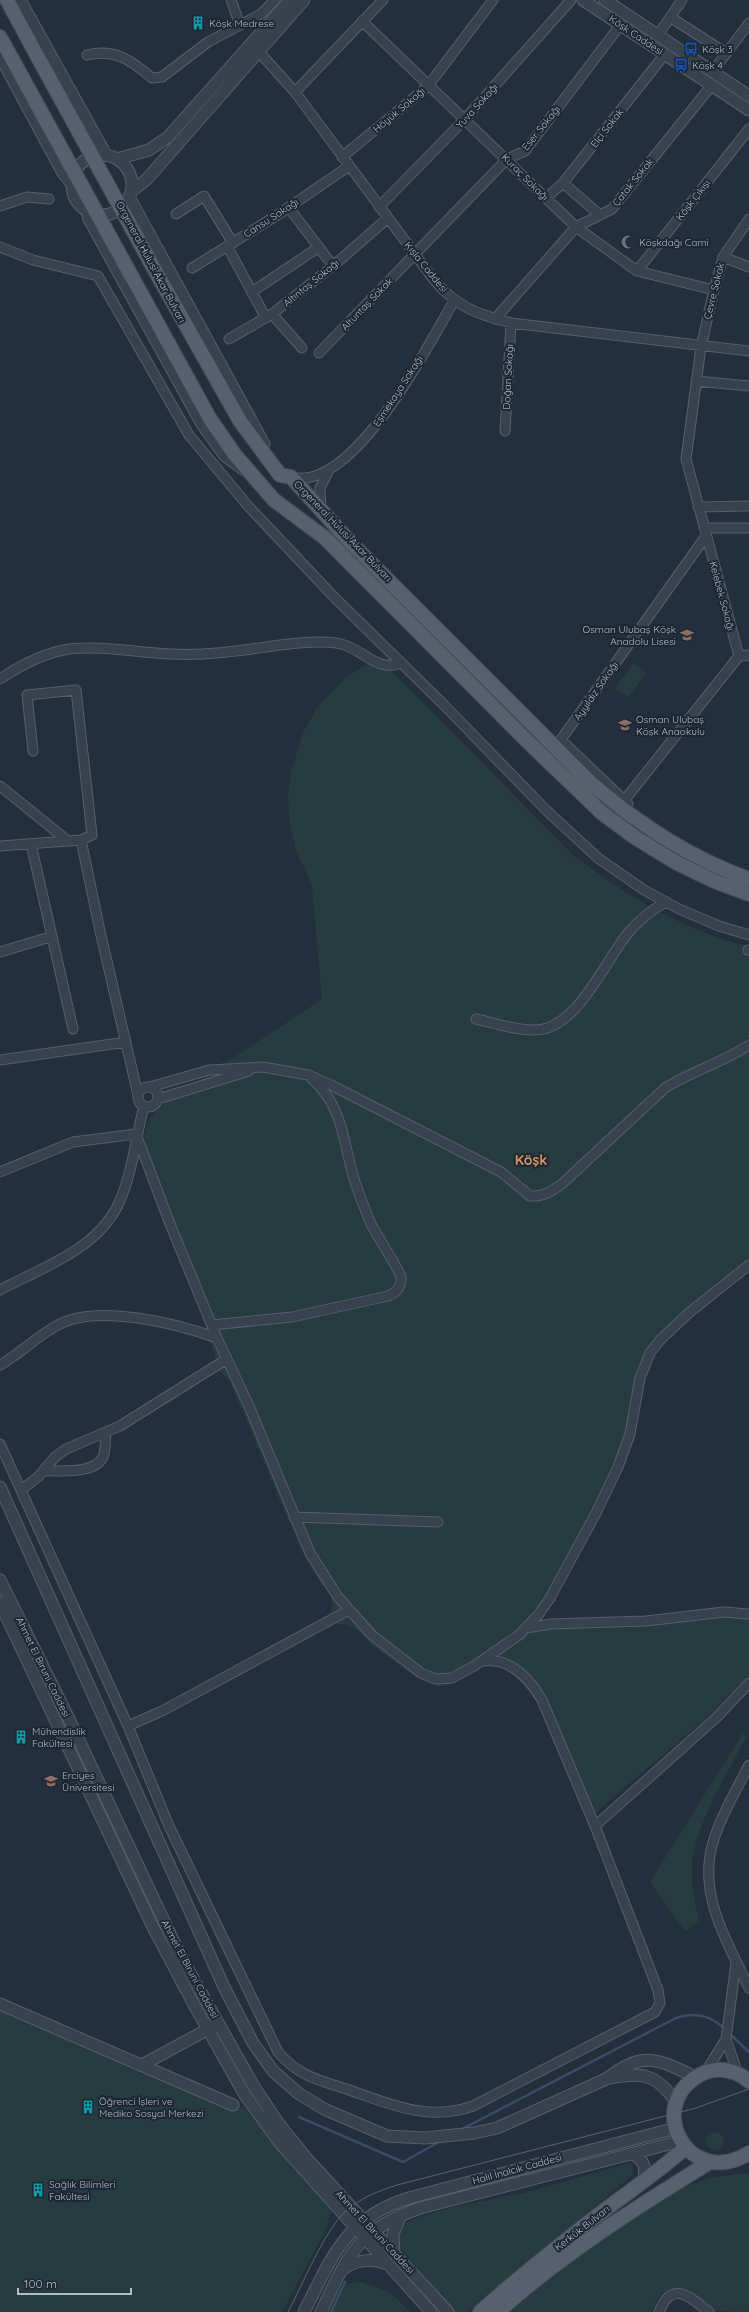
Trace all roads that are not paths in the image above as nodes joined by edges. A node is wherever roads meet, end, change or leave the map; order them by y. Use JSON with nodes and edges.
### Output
{"nodes":[{"id":1,"x":7,"y":0,"type":"edge"},
{"id":2,"x":20,"y":0,"type":"edge"},
{"id":3,"x":231,"y":0,"type":"edge"},
{"id":4,"x":275,"y":0,"type":"edge"},
{"id":5,"x":290,"y":0,"type":"edge"},
{"id":6,"x":304,"y":0,"type":"edge"},
{"id":7,"x":383,"y":0,"type":"edge"},
{"id":8,"x":493,"y":0,"type":"edge"},
{"id":9,"x":571,"y":0,"type":"edge"},
{"id":10,"x":583,"y":0,"type":"edge"},
{"id":11,"x":605,"y":0,"type":"edge"},
{"id":12,"x":682,"y":0,"type":"edge"},
{"id":13,"x":670,"y":17,"type":"junction"},
{"id":14,"x":362,"y":21,"type":"junction"},
{"id":15,"x":749,"y":23,"type":"edge"},
{"id":16,"x":621,"y":24,"type":"junction"},
{"id":17,"x":240,"y":25,"type":"junction"},
{"id":18,"x":658,"y":35,"type":"junction"},
{"id":19,"x":0,"y":37,"type":"edge"},
{"id":20,"x":258,"y":52,"type":"junction"},
{"id":21,"x":726,"y":53,"type":"junction"},
{"id":22,"x":665,"y":54,"type":"junction"},
{"id":23,"x":87,"y":55,"type":"dead end"},
{"id":24,"x":0,"y":56,"type":"edge"},
{"id":25,"x":713,"y":71,"type":"junction"},
{"id":26,"x":712,"y":85,"type":"junction"},
{"id":27,"x":428,"y":86,"type":"junction"},
{"id":28,"x":295,"y":92,"type":"junction"},
{"id":29,"x":749,"y":96,"type":"edge"},
{"id":30,"x":749,"y":110,"type":"edge"},
{"id":31,"x":464,"y":120,"type":"junction"},
{"id":32,"x":749,"y":128,"type":"edge"},
{"id":33,"x":106,"y":155,"type":"junction"},
{"id":34,"x":342,"y":157,"type":"junction"},
{"id":35,"x":117,"y":159,"type":"junction"},
{"id":36,"x":507,"y":159,"type":"junction"},
{"id":37,"x":349,"y":166,"type":"junction"},
{"id":38,"x":564,"y":183,"type":"junction"},
{"id":39,"x":72,"y":184,"type":"junction"},
{"id":40,"x":130,"y":194,"type":"junction"},
{"id":41,"x":546,"y":198,"type":"junction"},
{"id":42,"x":50,"y":199,"type":"dead end"},
{"id":43,"x":0,"y":206,"type":"edge"},
{"id":44,"x":379,"y":207,"type":"junction"},
{"id":45,"x":289,"y":208,"type":"junction"},
{"id":46,"x":87,"y":210,"type":"junction"},
{"id":47,"x":176,"y":214,"type":"dead end"},
{"id":48,"x":600,"y":215,"type":"junction"},
{"id":49,"x":388,"y":218,"type":"junction"},
{"id":50,"x":749,"y":219,"type":"edge"},
{"id":51,"x":576,"y":227,"type":"junction"},
{"id":52,"x":230,"y":244,"type":"junction"},
{"id":53,"x":0,"y":247,"type":"edge"},
{"id":54,"x":319,"y":247,"type":"junction"},
{"id":55,"x":414,"y":254,"type":"junction"},
{"id":56,"x":723,"y":257,"type":"junction"},
{"id":57,"x":333,"y":266,"type":"junction"},
{"id":58,"x":749,"y":267,"type":"edge"},
{"id":59,"x":192,"y":268,"type":"dead end"},
{"id":60,"x":637,"y":271,"type":"junction"},
{"id":61,"x":714,"y":290,"type":"junction"},
{"id":62,"x":252,"y":292,"type":"junction"},
{"id":63,"x":454,"y":301,"type":"junction"},
{"id":64,"x":269,"y":316,"type":"junction"},
{"id":65,"x":495,"y":319,"type":"junction"},
{"id":66,"x":511,"y":323,"type":"junction"},
{"id":67,"x":229,"y":339,"type":"dead end"},
{"id":68,"x":701,"y":347,"type":"junction"},
{"id":69,"x":302,"y":348,"type":"dead end"},
{"id":70,"x":749,"y":351,"type":"edge"},
{"id":71,"x":319,"y":354,"type":"dead end"},
{"id":72,"x":696,"y":381,"type":"junction"},
{"id":73,"x":749,"y":386,"type":"edge"},
{"id":74,"x":505,"y":431,"type":"dead end"},
{"id":75,"x":247,"y":471,"type":"junction"},
{"id":76,"x":328,"y":471,"type":"junction"},
{"id":77,"x":286,"y":476,"type":"junction"},
{"id":78,"x":749,"y":506,"type":"edge"},
{"id":79,"x":698,"y":507,"type":"junction"},
{"id":80,"x":322,"y":512,"type":"junction"},
{"id":81,"x":749,"y":528,"type":"edge"},
{"id":82,"x":705,"y":532,"type":"junction"},
{"id":83,"x":749,"y":655,"type":"edge"},
{"id":84,"x":738,"y":656,"type":"junction"},
{"id":85,"x":402,"y":663,"type":"junction"},
{"id":86,"x":0,"y":679,"type":"edge"},
{"id":87,"x":558,"y":744,"type":"junction"},
{"id":88,"x":33,"y":751,"type":"dead end"},
{"id":89,"x":0,"y":786,"type":"edge"},
{"id":90,"x":621,"y":803,"type":"junction"},
{"id":91,"x":81,"y":840,"type":"junction"},
{"id":92,"x":68,"y":841,"type":"junction"},
{"id":93,"x":31,"y":844,"type":"junction"},
{"id":94,"x":0,"y":846,"type":"edge"},
{"id":95,"x":749,"y":873,"type":"edge"},
{"id":96,"x":749,"y":879,"type":"edge"},
{"id":97,"x":749,"y":894,"type":"edge"},
{"id":98,"x":666,"y":902,"type":"junction"},
{"id":99,"x":749,"y":935,"type":"edge"},
{"id":100,"x":50,"y":937,"type":"junction"},
{"id":101,"x":0,"y":952,"type":"edge"},
{"id":102,"x":476,"y":1019,"type":"dead end"},
{"id":103,"x":73,"y":1029,"type":"dead end"},
{"id":104,"x":126,"y":1042,"type":"junction"},
{"id":105,"x":749,"y":1045,"type":"edge"},
{"id":106,"x":0,"y":1060,"type":"edge"},
{"id":107,"x":264,"y":1067,"type":"junction"},
{"id":108,"x":308,"y":1075,"type":"junction"},
{"id":109,"x":150,"y":1087,"type":"junction"},
{"id":110,"x":138,"y":1095,"type":"junction"},
{"id":111,"x":158,"y":1099,"type":"junction"},
{"id":112,"x":144,"y":1106,"type":"junction"},
{"id":113,"x":136,"y":1134,"type":"junction"},
{"id":114,"x":0,"y":1172,"type":"edge"},
{"id":115,"x":749,"y":1264,"type":"edge"},
{"id":116,"x":0,"y":1290,"type":"edge"},
{"id":117,"x":212,"y":1325,"type":"junction"},
{"id":118,"x":217,"y":1338,"type":"junction"},
{"id":119,"x":227,"y":1359,"type":"junction"},
{"id":120,"x":0,"y":1365,"type":"edge"},
{"id":121,"x":106,"y":1432,"type":"junction"},
{"id":122,"x":0,"y":1444,"type":"edge"},
{"id":123,"x":44,"y":1470,"type":"junction"},
{"id":124,"x":0,"y":1487,"type":"edge"},
{"id":125,"x":20,"y":1490,"type":"junction"},
{"id":126,"x":294,"y":1517,"type":"junction"},
{"id":127,"x":438,"y":1522,"type":"dead end"},
{"id":128,"x":1,"y":1585,"type":"edge"},
{"id":129,"x":0,"y":1603,"type":"edge"},
{"id":130,"x":349,"y":1610,"type":"junction"},
{"id":131,"x":749,"y":1614,"type":"edge"},
{"id":132,"x":526,"y":1628,"type":"junction"},
{"id":133,"x":482,"y":1661,"type":"junction"},
{"id":134,"x":749,"y":1683,"type":"edge"},
{"id":135,"x":128,"y":1726,"type":"junction"},
{"id":136,"x":749,"y":1765,"type":"edge"},
{"id":137,"x":595,"y":1826,"type":"junction"},
{"id":138,"x":736,"y":1963,"type":"junction"},
{"id":139,"x":749,"y":1988,"type":"edge"},
{"id":140,"x":0,"y":2004,"type":"edge"},
{"id":141,"x":218,"y":2024,"type":"junction"},
{"id":142,"x":208,"y":2029,"type":"junction"},
{"id":143,"x":726,"y":2039,"type":"junction"},
{"id":144,"x":142,"y":2064,"type":"junction"},
{"id":145,"x":700,"y":2075,"type":"junction"},
{"id":146,"x":745,"y":2077,"type":"edge"},
{"id":147,"x":606,"y":2079,"type":"junction"},
{"id":148,"x":676,"y":2102,"type":"junction"},
{"id":149,"x":233,"y":2105,"type":"dead end"},
{"id":150,"x":676,"y":2128,"type":"junction"},
{"id":151,"x":683,"y":2145,"type":"junction"},
{"id":152,"x":631,"y":2154,"type":"junction"},
{"id":153,"x":746,"y":2157,"type":"edge"},
{"id":154,"x":710,"y":2162,"type":"junction"},
{"id":155,"x":642,"y":2181,"type":"junction"},
{"id":156,"x":401,"y":2215,"type":"junction"},
{"id":157,"x":363,"y":2220,"type":"junction"},
{"id":158,"x":354,"y":2227,"type":"junction"},
{"id":159,"x":368,"y":2234,"type":"junction"},
{"id":160,"x":394,"y":2253,"type":"junction"},
{"id":161,"x":388,"y":2265,"type":"junction"},
{"id":162,"x":340,"y":2270,"type":"junction"},
{"id":163,"x":304,"y":2312,"type":"edge"},
{"id":164,"x":321,"y":2312,"type":"edge"},
{"id":165,"x":431,"y":2312,"type":"edge"},
{"id":166,"x":448,"y":2312,"type":"edge"},
{"id":167,"x":480,"y":2312,"type":"edge"},
{"id":168,"x":498,"y":2312,"type":"edge"},
{"id":169,"x":659,"y":2312,"type":"edge"},
{"id":170,"x":709,"y":2312,"type":"edge"}],
"edges":[{"from":1,"to":77,"type":"main road","name":"Orgeneral Hulusi Akar Bulvarı","bridge":true},
{"from":2,"to":33,"type":"street"},
{"from":3,"to":17,"type":"street"},
{"from":4,"to":17,"type":"street"},
{"from":5,"to":35,"type":"street"},
{"from":6,"to":20,"type":"street"},
{"from":7,"to":14,"type":"street"},
{"from":8,"to":27,"type":"street","name":"Höyük Sokağı"},
{"from":9,"to":31,"type":"street","name":"Yuva Sokağı"},
{"from":10,"to":16,"type":"street","name":"Köşk Caddesi"},
{"from":11,"to":18,"type":"street","name":"Köşk Caddesi"},
{"from":12,"to":13,"type":"street"},
{"from":13,"to":18,"type":"street"},
{"from":13,"to":21,"type":"street"},
{"from":14,"to":27,"type":"street","name":"Kuraç Sokağı"},
{"from":14,"to":28,"type":"street"},
{"from":15,"to":21,"type":"street"},
{"from":16,"to":22,"type":"street","name":"Köşk Caddesi"},
{"from":16,"to":36,"type":"street","name":"Eser Sokağı"},
{"from":17,"to":23,"type":"street"},
{"from":18,"to":25,"type":"street","name":"Köşk Caddesi"},
{"from":19,"to":75,"type":"main road","name":"Orgeneral Hulusi Akar Bulvarı","bridge":true},
{"from":20,"to":28,"type":"street","name":"Kışla Caddesi"},
{"from":20,"to":40,"type":"street"},
{"from":21,"to":25,"type":"street"},
{"from":22,"to":26,"type":"street","name":"Köşk Caddesi"},
{"from":22,"to":38,"type":"street","name":"Elçi Sokak"},
{"from":24,"to":39,"type":"street"},
{"from":25,"to":29,"type":"street","name":"Köşk Caddesi"},
{"from":26,"to":30,"type":"street","name":"Köşk Caddesi"},
{"from":26,"to":48,"type":"street","name":"Çatak Sokak"},
{"from":27,"to":31,"type":"street","name":"Kuraç Sokağı"},
{"from":27,"to":34,"type":"street","name":"Höyük Sokağı"},
{"from":28,"to":34,"type":"street","name":"Kışla Caddesi"},
{"from":31,"to":36,"type":"street","name":"Kuraç Sokağı"},
{"from":31,"to":44,"type":"street","name":"Yuva Sokağı"},
{"from":32,"to":60,"type":"street","name":"Köşk Çıkışı"},
{"from":33,"to":35,"type":"street"},
{"from":33,"to":39,"type":"street"},
{"from":34,"to":37,"type":"street","name":"Kışla Caddesi"},
{"from":35,"to":40,"type":"street"},
{"from":36,"to":41,"type":"street","name":"Kuraç Sokağı"},
{"from":36,"to":55,"type":"street","name":"Eser Sokağı"},
{"from":37,"to":44,"type":"street","name":"Kışla Caddesi"},
{"from":37,"to":45,"type":"street","name":"Cansu Sokağı"},
{"from":38,"to":41,"type":"street","name":"Elçi Sokak"},
{"from":38,"to":48,"type":"street"},
{"from":39,"to":46,"type":"street"},
{"from":40,"to":46,"type":"street"},
{"from":40,"to":77,"type":"street"},
{"from":41,"to":51,"type":"street","name":"Kuraç Sokağı"},
{"from":42,"to":43,"type":"street"},
{"from":44,"to":49,"type":"street","name":"Kışla Caddesi"},
{"from":45,"to":52,"type":"street","name":"Cansu Sokağı"},
{"from":45,"to":54,"type":"street"},
{"from":46,"to":75,"type":"street"},
{"from":47,"to":52,"type":"street"},
{"from":48,"to":51,"type":"street","name":"Çatak Sokak"},
{"from":49,"to":55,"type":"street","name":"Kışla Caddesi"},
{"from":49,"to":57,"type":"street","name":"Altıntaş Sokağı"},
{"from":50,"to":56,"type":"street","name":"Çevre Sokak"},
{"from":51,"to":60,"type":"street","name":"Kuraç Sokağı"},
{"from":51,"to":65,"type":"street","name":"Çatak Sokak"},
{"from":52,"to":59,"type":"street","name":"Cansu Sokağı"},
{"from":52,"to":62,"type":"street"},
{"from":53,"to":85,"type":"street"},
{"from":54,"to":57,"type":"street"},
{"from":54,"to":62,"type":"street"},
{"from":55,"to":63,"type":"street","name":"Kışla Caddesi"},
{"from":55,"to":71,"type":"street","name":"Altuntaş Sokak"},
{"from":56,"to":58,"type":"street"},
{"from":56,"to":61,"type":"street","name":"Çevre Sokak"},
{"from":57,"to":64,"type":"street","name":"Altıntaş Sokağı"},
{"from":60,"to":61,"type":"street","name":"Kuraç Sokağı"},
{"from":61,"to":68,"type":"street","name":"Çevre Sokak"},
{"from":62,"to":64,"type":"street"},
{"from":63,"to":65,"type":"street","name":"Kışla Caddesi"},
{"from":63,"to":76,"type":"street","name":"Eşmekaya Sokağı"},
{"from":64,"to":67,"type":"street","name":"Altıntaş Sokağı"},
{"from":64,"to":69,"type":"street"},
{"from":65,"to":66,"type":"street","name":"Kışla Caddesi"},
{"from":66,"to":68,"type":"street","name":"Kışla Caddesi"},
{"from":66,"to":74,"type":"street","name":"Doğan Sokağı"},
{"from":68,"to":70,"type":"street","name":"Kışla Caddesi"},
{"from":68,"to":72,"type":"street","name":"Kelebek Sokağı"},
{"from":72,"to":73,"type":"street"},
{"from":72,"to":79,"type":"street","name":"Kelebek Sokağı"},
{"from":75,"to":97,"type":"main road","name":"Orgeneral Hulusi Akar Bulvarı"},
{"from":76,"to":77,"type":"street"},
{"from":76,"to":80,"type":"street"},
{"from":77,"to":80,"type":"main road","name":"Orgeneral Hulusi Akar Bulvarı"},
{"from":78,"to":79,"type":"street"},
{"from":79,"to":82,"type":"street","name":"Kelebek Sokağı"},
{"from":80,"to":87,"type":"main road","name":"Orgeneral Hulusi Akar Bulvarı"},
{"from":81,"to":82,"type":"street"},
{"from":82,"to":84,"type":"street","name":"Kelebek Sokağı"},
{"from":82,"to":87,"type":"street","name":"Ayyıldız Sokağı"},
{"from":83,"to":84,"type":"street"},
{"from":84,"to":90,"type":"street"},
{"from":85,"to":86,"type":"street"},
{"from":85,"to":98,"type":"street"},
{"from":87,"to":90,"type":"main road","name":"Orgeneral Hulusi Akar Bulvarı"},
{"from":88,"to":91,"type":"street"},
{"from":89,"to":92,"type":"street"},
{"from":90,"to":95,"type":"street"},
{"from":90,"to":96,"type":"main road","name":"Orgeneral Hulusi Akar Bulvarı"},
{"from":91,"to":92,"type":"street"},
{"from":91,"to":104,"type":"street"},
{"from":92,"to":93,"type":"street"},
{"from":93,"to":94,"type":"street"},
{"from":93,"to":100,"type":"street"},
{"from":98,"to":99,"type":"street"},
{"from":98,"to":102,"type":"street"},
{"from":100,"to":101,"type":"street"},
{"from":100,"to":103,"type":"street"},
{"from":104,"to":106,"type":"street"},
{"from":104,"to":110,"type":"street"},
{"from":105,"to":108,"type":"street"},
{"from":107,"to":108,"type":"street"},
{"from":107,"to":109,"type":"street"},
{"from":107,"to":111,"type":"street"},
{"from":108,"to":117,"type":"street"},
{"from":109,"to":110,"type":"street"},
{"from":109,"to":111,"type":"street"},
{"from":110,"to":112,"type":"street"},
{"from":111,"to":112,"type":"street"},
{"from":112,"to":113,"type":"street"},
{"from":113,"to":114,"type":"street"},
{"from":113,"to":116,"type":"street"},
{"from":113,"to":117,"type":"street"},
{"from":115,"to":132,"type":"street"},
{"from":117,"to":118,"type":"street"},
{"from":118,"to":119,"type":"street"},
{"from":118,"to":120,"type":"street"},
{"from":119,"to":121,"type":"street"},
{"from":119,"to":126,"type":"street"},
{"from":121,"to":123,"type":"street"},
{"from":121,"to":123,"type":"street"},
{"from":122,"to":125,"type":"street"},
{"from":123,"to":125,"type":"street"},
{"from":124,"to":147,"type":"street"},
{"from":125,"to":135,"type":"street"},
{"from":126,"to":127,"type":"street"},
{"from":126,"to":130,"type":"street"},
{"from":128,"to":141,"type":"street","name":"Ahmet El Biruni Caddesi"},
{"from":129,"to":142,"type":"street","name":"Ahmet El Biruni Caddesi"},
{"from":130,"to":133,"type":"street"},
{"from":130,"to":135,"type":"street"},
{"from":131,"to":132,"type":"street"},
{"from":132,"to":133,"type":"street"},
{"from":133,"to":137,"type":"street"},
{"from":134,"to":137,"type":"street"},
{"from":135,"to":137,"type":"street"},
{"from":136,"to":138,"type":"street"},
{"from":138,"to":139,"type":"street"},
{"from":138,"to":143,"type":"street"},
{"from":140,"to":144,"type":"street"},
{"from":141,"to":142,"type":"street"},
{"from":141,"to":157,"type":"street","name":"Ahmet El Biruni Caddesi"},
{"from":142,"to":144,"type":"street"},
{"from":142,"to":158,"type":"street","name":"Ahmet El Biruni Caddesi"},
{"from":143,"to":145,"type":"street"},
{"from":143,"to":146,"type":"street"},
{"from":144,"to":149,"type":"street"},
{"from":145,"to":146,"type":"main road"},
{"from":145,"to":147,"type":"street"},
{"from":145,"to":148,"type":"main road"},
{"from":147,"to":148,"type":"street"},
{"from":148,"to":150,"type":"main road"},
{"from":150,"to":151,"type":"main road"},
{"from":150,"to":157,"type":"street","name":"Halil İnalcık Caddesi"},
{"from":151,"to":152,"type":"street","name":"Halil İnalcık Caddesi"},
{"from":151,"to":154,"type":"main road"},
{"from":151,"to":155,"type":"main road","name":"Kerkük Bulvarı"},
{"from":152,"to":155,"type":"street"},
{"from":152,"to":156,"type":"street","name":"Halil İnalcık Caddesi"},
{"from":153,"to":154,"type":"main road"},
{"from":154,"to":168,"type":"main road","name":"Kerkük Bulvarı"},
{"from":155,"to":167,"type":"main road","name":"Kerkük Bulvarı"},
{"from":156,"to":159,"type":"street","name":"Halil İnalcık Caddesi"},
{"from":156,"to":160,"type":"street"},
{"from":157,"to":158,"type":"street","name":"Halil İnalcık Caddesi"},
{"from":157,"to":159,"type":"street","name":"Ahmet El Biruni Caddesi"},
{"from":158,"to":159,"type":"street","name":"Ahmet El Biruni Caddesi"},
{"from":158,"to":163,"type":"street","name":"Halil İnalcık Caddesi"},
{"from":159,"to":160,"type":"street","name":"Ahmet El Biruni Caddesi"},
{"from":159,"to":161,"type":"street","name":"Ahmet El Biruni Caddesi"},
{"from":159,"to":162,"type":"street"},
{"from":160,"to":166,"type":"street","name":"Ahmet El Biruni Caddesi"},
{"from":161,"to":162,"type":"street"},
{"from":161,"to":165,"type":"street","name":"Ahmet El Biruni Caddesi"},
{"from":162,"to":164,"type":"street"},
{"from":169,"to":170,"type":"street"}]}
